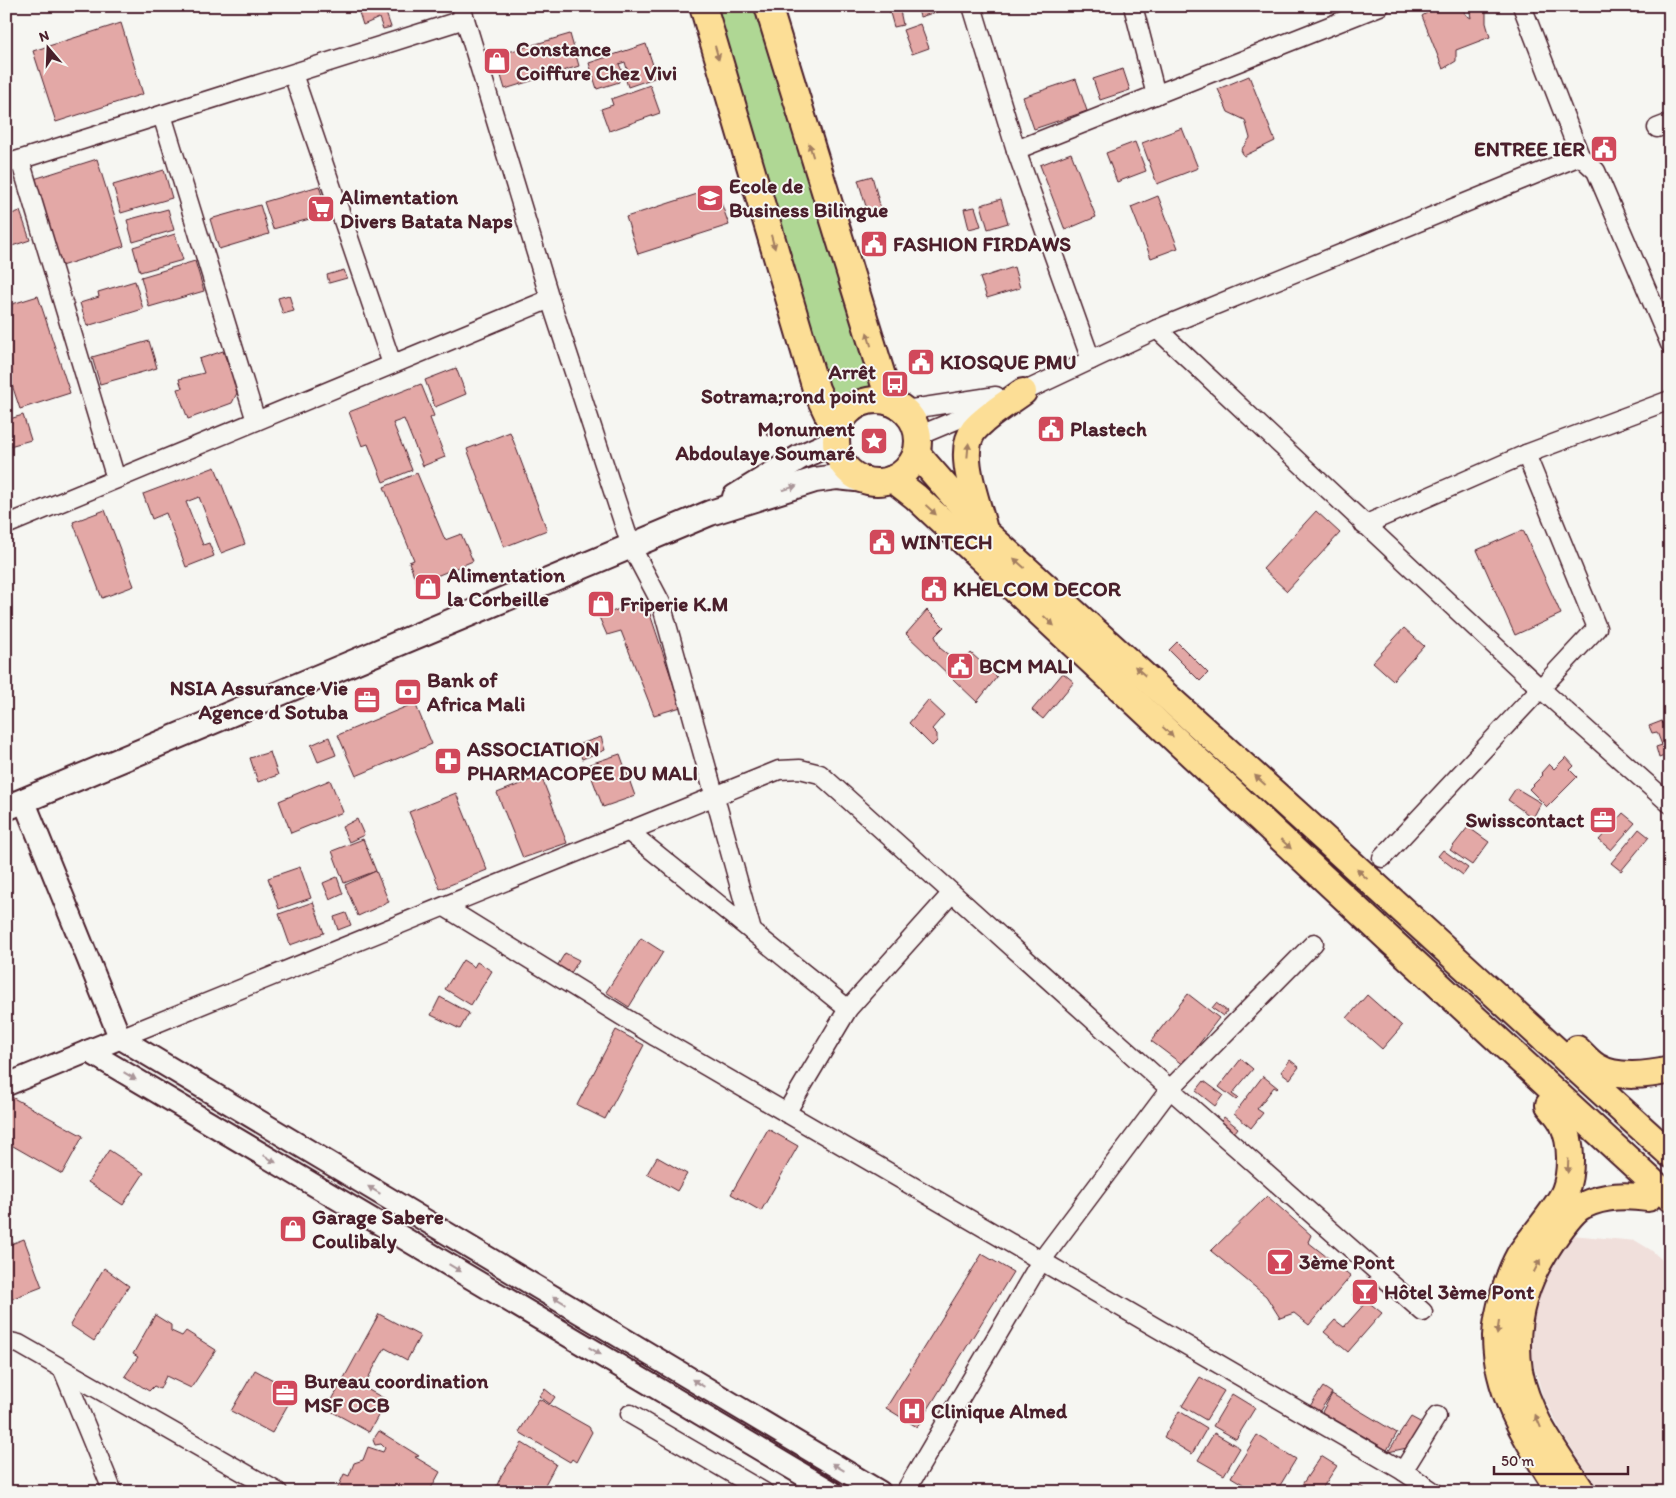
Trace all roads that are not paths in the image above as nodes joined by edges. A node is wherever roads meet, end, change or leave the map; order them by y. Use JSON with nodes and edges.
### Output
{"nodes":[{"id":1,"x":703,"y":6,"type":"edge"},
{"id":2,"x":768,"y":6,"type":"edge"},
{"id":3,"x":972,"y":6,"type":"edge"},
{"id":4,"x":1133,"y":6,"type":"edge"},
{"id":5,"x":1380,"y":6,"type":"edge"},
{"id":6,"x":1522,"y":6,"type":"edge"},
{"id":7,"x":463,"y":13,"type":"edge"},
{"id":8,"x":293,"y":74,"type":"junction"},
{"id":9,"x":1156,"y":95,"type":"junction"},
{"id":10,"x":162,"y":115,"type":"junction"},
{"id":11,"x":1016,"y":150,"type":"junction"},
{"id":12,"x":1580,"y":156,"type":"junction"},
{"id":13,"x":13,"y":162,"type":"edge"},
{"id":14,"x":550,"y":298,"type":"junction"},
{"id":15,"x":1156,"y":329,"type":"junction"},
{"id":16,"x":1670,"y":344,"type":"edge"},
{"id":17,"x":1092,"y":360,"type":"junction"},
{"id":18,"x":392,"y":364,"type":"junction"},
{"id":19,"x":1023,"y":392,"type":"junction"},
{"id":20,"x":1670,"y":400,"type":"edge"},
{"id":21,"x":897,"y":406,"type":"junction"},
{"id":22,"x":256,"y":421,"type":"junction"},
{"id":23,"x":836,"y":438,"type":"junction"},
{"id":24,"x":918,"y":445,"type":"junction"},
{"id":25,"x":1526,"y":454,"type":"junction"},
{"id":26,"x":116,"y":479,"type":"junction"},
{"id":27,"x":893,"y":479,"type":"junction"},
{"id":28,"x":865,"y":480,"type":"junction"},
{"id":29,"x":710,"y":513,"type":"junction"},
{"id":30,"x":1364,"y":524,"type":"junction"},
{"id":31,"x":6,"y":525,"type":"edge"},
{"id":32,"x":985,"y":532,"type":"junction"},
{"id":33,"x":631,"y":546,"type":"junction"},
{"id":34,"x":1542,"y":690,"type":"junction"},
{"id":35,"x":715,"y":797,"type":"junction"},
{"id":36,"x":1670,"y":804,"type":"edge"},
{"id":37,"x":15,"y":805,"type":"edge"},
{"id":38,"x":628,"y":831,"type":"junction"},
{"id":39,"x":1382,"y":858,"type":"dead end"},
{"id":40,"x":952,"y":893,"type":"junction"},
{"id":41,"x":1392,"y":900,"type":"junction"},
{"id":42,"x":445,"y":908,"type":"junction"},
{"id":43,"x":752,"y":931,"type":"junction"},
{"id":44,"x":1390,"y":941,"type":"junction"},
{"id":45,"x":1314,"y":943,"type":"dead end"},
{"id":46,"x":848,"y":1009,"type":"junction"},
{"id":47,"x":120,"y":1038,"type":"junction"},
{"id":48,"x":88,"y":1051,"type":"junction"},
{"id":49,"x":1598,"y":1068,"type":"junction"},
{"id":50,"x":1670,"y":1070,"type":"edge"},
{"id":51,"x":6,"y":1085,"type":"edge"},
{"id":52,"x":1170,"y":1089,"type":"junction"},
{"id":53,"x":1549,"y":1106,"type":"junction"},
{"id":54,"x":786,"y":1113,"type":"junction"},
{"id":55,"x":1670,"y":1131,"type":"edge"},
{"id":56,"x":1670,"y":1154,"type":"edge"},
{"id":57,"x":1659,"y":1198,"type":"edge"},
{"id":58,"x":1670,"y":1216,"type":"edge"},
{"id":59,"x":1041,"y":1261,"type":"junction"},
{"id":60,"x":1423,"y":1312,"type":"dead end"},
{"id":61,"x":6,"y":1341,"type":"edge"},
{"id":62,"x":63,"y":1370,"type":"junction"},
{"id":63,"x":630,"y":1414,"type":"dead end"},
{"id":64,"x":1437,"y":1416,"type":"dead end"},
{"id":65,"x":1403,"y":1471,"type":"junction"},
{"id":66,"x":112,"y":1492,"type":"edge"},
{"id":67,"x":278,"y":1492,"type":"edge"},
{"id":68,"x":764,"y":1492,"type":"edge"},
{"id":69,"x":832,"y":1492,"type":"edge"},
{"id":70,"x":880,"y":1492,"type":"edge"},
{"id":71,"x":905,"y":1492,"type":"edge"},
{"id":72,"x":1434,"y":1492,"type":"edge"},
{"id":73,"x":1560,"y":1492,"type":"edge"},
{"id":74,"x":1582,"y":1492,"type":"edge"}],
"edges":[{"from":1,"to":23,"type":"main road","one_way":true},
{"from":21,"to":2,"type":"main road","one_way":true},
{"from":3,"to":11,"type":"street"},
{"from":4,"to":9,"type":"street"},
{"from":5,"to":9,"type":"street"},
{"from":6,"to":12,"type":"street"},
{"from":7,"to":8,"type":"street"},
{"from":7,"to":14,"type":"street"},
{"from":8,"to":10,"type":"street"},
{"from":8,"to":18,"type":"street"},
{"from":9,"to":11,"type":"street"},
{"from":10,"to":13,"type":"street"},
{"from":10,"to":22,"type":"street"},
{"from":11,"to":17,"type":"street"},
{"from":12,"to":15,"type":"street"},
{"from":12,"to":16,"type":"street"},
{"from":13,"to":26,"type":"street"},
{"from":14,"to":18,"type":"street"},
{"from":14,"to":33,"type":"street"},
{"from":15,"to":17,"type":"street"},
{"from":15,"to":30,"type":"street"},
{"from":17,"to":19,"type":"street"},
{"from":18,"to":22,"type":"street"},
{"from":19,"to":21,"type":"street"},
{"from":19,"to":24,"type":"street"},
{"from":32,"to":19,"type":"main road","one_way":true},
{"from":20,"to":25,"type":"street"},
{"from":21,"to":23,"type":"main road"},
{"from":21,"to":24,"type":"main road"},
{"from":22,"to":26,"type":"street"},
{"from":23,"to":28,"type":"main road"},
{"from":23,"to":29,"type":"main road"},
{"from":24,"to":27,"type":"main road"},
{"from":24,"to":32,"type":"main road"},
{"from":25,"to":30,"type":"street"},
{"from":25,"to":34,"type":"street"},
{"from":26,"to":31,"type":"street"},
{"from":27,"to":28,"type":"main road"},
{"from":27,"to":44,"type":"main road","one_way":true},
{"from":29,"to":28,"type":"main road","one_way":true},
{"from":29,"to":33,"type":"main road"},
{"from":30,"to":34,"type":"street"},
{"from":41,"to":32,"type":"main road","one_way":true},
{"from":33,"to":35,"type":"street"},
{"from":33,"to":37,"type":"main road"},
{"from":34,"to":36,"type":"street"},
{"from":34,"to":39,"type":"street"},
{"from":35,"to":38,"type":"street"},
{"from":35,"to":40,"type":"street"},
{"from":35,"to":43,"type":"street"},
{"from":37,"to":47,"type":"street"},
{"from":38,"to":42,"type":"street"},
{"from":38,"to":43,"type":"street"},
{"from":40,"to":46,"type":"street"},
{"from":40,"to":52,"type":"street"},
{"from":41,"to":49,"type":"main road"},
{"from":41,"to":56,"type":"main road"},
{"from":42,"to":47,"type":"street"},
{"from":42,"to":54,"type":"street"},
{"from":43,"to":46,"type":"street"},
{"from":44,"to":53,"type":"main road"},
{"from":44,"to":57,"type":"main road"},
{"from":45,"to":52,"type":"street"},
{"from":46,"to":54,"type":"street"},
{"from":47,"to":48,"type":"street"},
{"from":70,"to":47,"type":"street","one_way":true},
{"from":48,"to":51,"type":"street"},
{"from":48,"to":69,"type":"street","one_way":true},
{"from":49,"to":50,"type":"main road"},
{"from":49,"to":55,"type":"main road"},
{"from":52,"to":59,"type":"street"},
{"from":52,"to":60,"type":"street"},
{"from":53,"to":57,"type":"main road"},
{"from":53,"to":73,"type":"main road","one_way":true},
{"from":54,"to":59,"type":"street"},
{"from":57,"to":58,"type":"main road"},
{"from":74,"to":57,"type":"main road","one_way":true},
{"from":59,"to":65,"type":"street"},
{"from":59,"to":71,"type":"street"},
{"from":61,"to":62,"type":"street"},
{"from":62,"to":66,"type":"street"},
{"from":62,"to":67,"type":"street"},
{"from":63,"to":68,"type":"street"},
{"from":64,"to":65,"type":"street"},
{"from":65,"to":72,"type":"street"}]}
